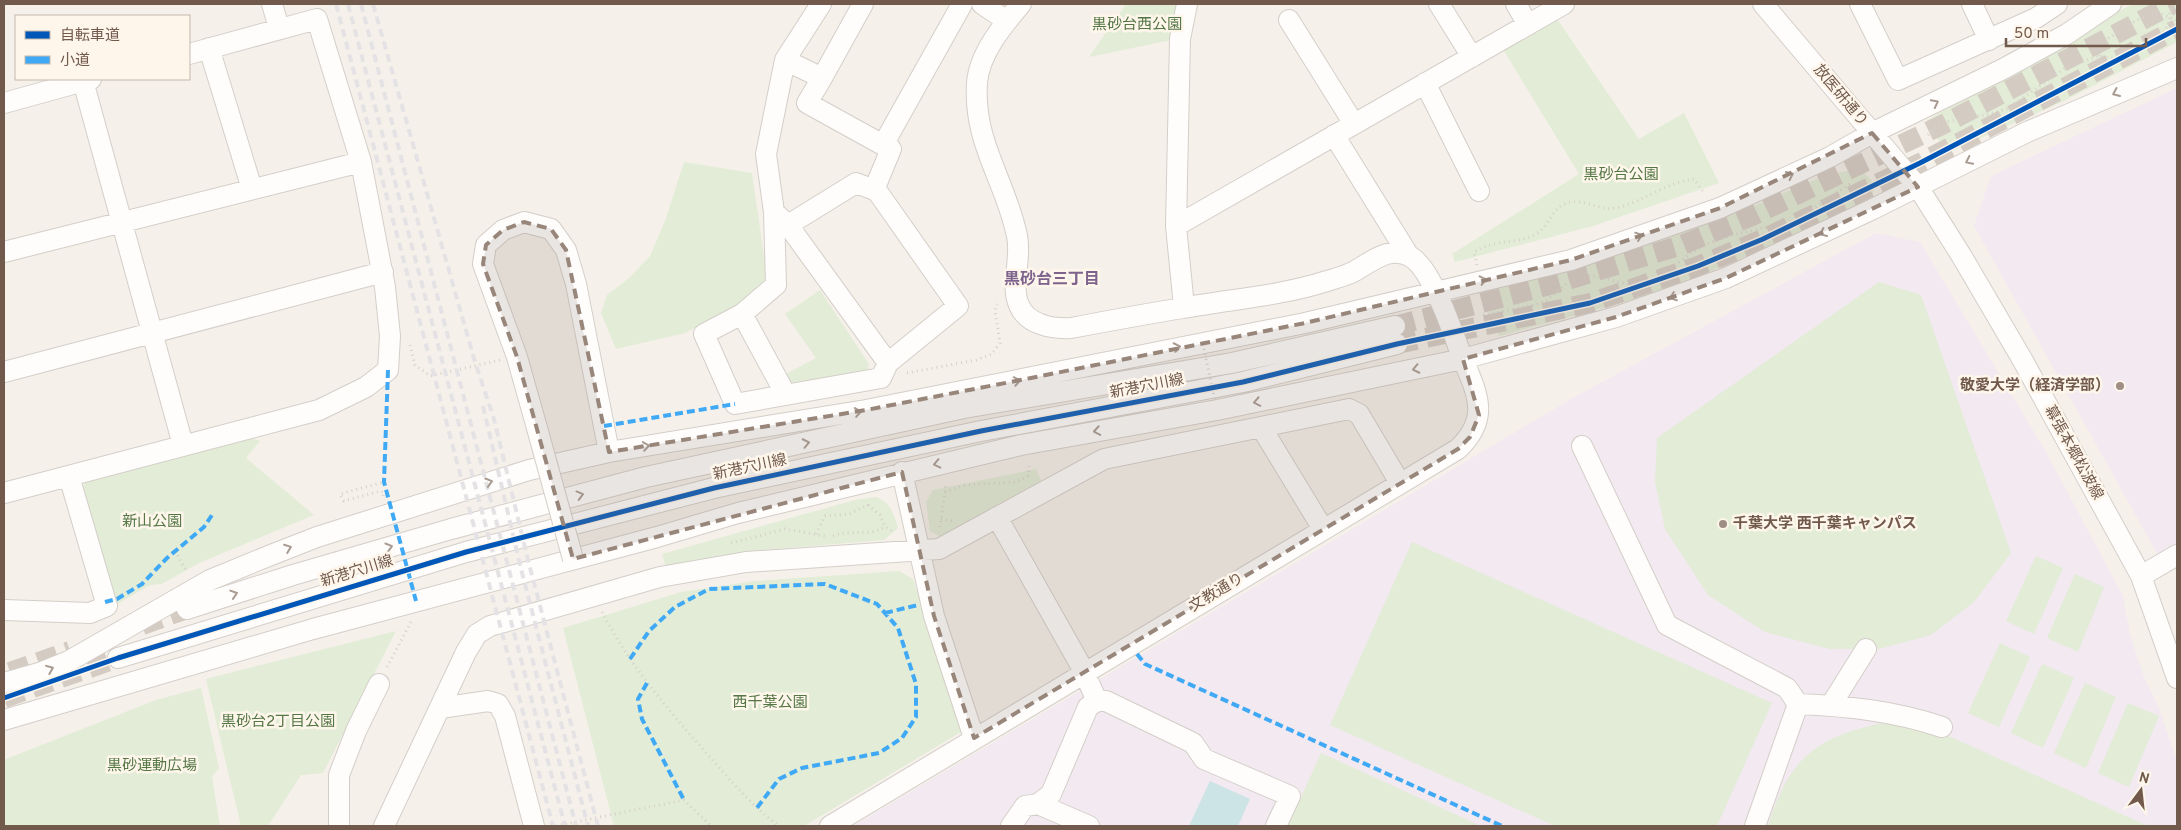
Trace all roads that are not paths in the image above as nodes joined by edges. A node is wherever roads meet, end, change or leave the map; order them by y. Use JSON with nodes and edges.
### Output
{"nodes":[{"id":1,"x":272,"y":4,"type":"edge"},
{"id":2,"x":821,"y":4,"type":"edge"},
{"id":3,"x":863,"y":4,"type":"edge"},
{"id":4,"x":962,"y":4,"type":"edge"},
{"id":5,"x":982,"y":4,"type":"edge"},
{"id":6,"x":1021,"y":4,"type":"edge"},
{"id":7,"x":1187,"y":4,"type":"edge"},
{"id":8,"x":1439,"y":4,"type":"edge"},
{"id":9,"x":1516,"y":4,"type":"edge"},
{"id":10,"x":1564,"y":4,"type":"edge"},
{"id":11,"x":1763,"y":4,"type":"edge"},
{"id":12,"x":1860,"y":4,"type":"edge"},
{"id":13,"x":1972,"y":4,"type":"edge"},
{"id":14,"x":2057,"y":4,"type":"edge"},
{"id":15,"x":2111,"y":4,"type":"edge"},
{"id":16,"x":2127,"y":4,"type":"edge"},
{"id":17,"x":1289,"y":20,"type":"dead end"},
{"id":18,"x":1007,"y":21,"type":"junction"},
{"id":19,"x":1528,"y":25,"type":"junction"},
{"id":20,"x":279,"y":28,"type":"junction"},
{"id":21,"x":2067,"y":34,"type":"junction"},
{"id":22,"x":1989,"y":40,"type":"junction"},
{"id":23,"x":209,"y":48,"type":"junction"},
{"id":24,"x":190,"y":54,"type":"edge"},
{"id":25,"x":1472,"y":57,"type":"junction"},
{"id":26,"x":2177,"y":59,"type":"edge"},
{"id":27,"x":785,"y":60,"type":"junction"},
{"id":28,"x":2177,"y":68,"type":"edge"},
{"id":29,"x":822,"y":78,"type":"junction"},
{"id":30,"x":2148,"y":79,"type":"junction"},
{"id":31,"x":87,"y":80,"type":"edge"},
{"id":32,"x":1425,"y":84,"type":"junction"},
{"id":33,"x":4,"y":102,"type":"edge"},
{"id":34,"x":1354,"y":124,"type":"junction"},
{"id":35,"x":1872,"y":133,"type":"junction"},
{"id":36,"x":1334,"y":135,"type":"junction"},
{"id":37,"x":883,"y":145,"type":"junction"},
{"id":38,"x":361,"y":162,"type":"junction"},
{"id":39,"x":1918,"y":187,"type":"junction"},
{"id":40,"x":252,"y":189,"type":"junction"},
{"id":41,"x":874,"y":190,"type":"junction"},
{"id":42,"x":1479,"y":190,"type":"dead end"},
{"id":43,"x":781,"y":218,"type":"junction"},
{"id":44,"x":123,"y":221,"type":"junction"},
{"id":45,"x":1176,"y":226,"type":"junction"},
{"id":46,"x":4,"y":252,"type":"edge"},
{"id":47,"x":1409,"y":256,"type":"junction"},
{"id":48,"x":383,"y":272,"type":"junction"},
{"id":49,"x":1436,"y":293,"type":"junction"},
{"id":50,"x":1184,"y":307,"type":"junction"},
{"id":51,"x":742,"y":314,"type":"junction"},
{"id":52,"x":152,"y":334,"type":"junction"},
{"id":53,"x":1463,"y":359,"type":"junction"},
{"id":54,"x":884,"y":370,"type":"junction"},
{"id":55,"x":4,"y":372,"type":"edge"},
{"id":56,"x":786,"y":395,"type":"junction"},
{"id":57,"x":1261,"y":427,"type":"junction"},
{"id":58,"x":183,"y":445,"type":"junction"},
{"id":59,"x":1582,"y":446,"type":"dead end"},
{"id":60,"x":609,"y":452,"type":"junction"},
{"id":61,"x":902,"y":472,"type":"junction"},
{"id":62,"x":69,"y":476,"type":"junction"},
{"id":63,"x":1400,"y":484,"type":"junction"},
{"id":64,"x":4,"y":493,"type":"edge"},
{"id":65,"x":997,"y":517,"type":"junction"},
{"id":66,"x":1323,"y":530,"type":"junction"},
{"id":67,"x":918,"y":549,"type":"junction"},
{"id":68,"x":2177,"y":555,"type":"edge"},
{"id":69,"x":573,"y":559,"type":"junction"},
{"id":70,"x":2141,"y":576,"type":"junction"},
{"id":71,"x":187,"y":609,"type":"tunnel mouth"},
{"id":72,"x":4,"y":610,"type":"edge"},
{"id":73,"x":1866,"y":649,"type":"dead end"},
{"id":74,"x":118,"y":658,"type":"tunnel mouth"},
{"id":75,"x":1087,"y":678,"type":"junction"},
{"id":76,"x":2177,"y":678,"type":"edge"},
{"id":77,"x":4,"y":683,"type":"edge"},
{"id":78,"x":379,"y":684,"type":"road end"},
{"id":79,"x":1097,"y":701,"type":"junction"},
{"id":80,"x":1798,"y":704,"type":"junction"},
{"id":81,"x":1831,"y":705,"type":"junction"},
{"id":82,"x":440,"y":708,"type":"junction"},
{"id":83,"x":4,"y":720,"type":"edge"},
{"id":84,"x":1942,"y":727,"type":"dead end"},
{"id":85,"x":974,"y":738,"type":"junction"},
{"id":86,"x":1038,"y":804,"type":"junction"},
{"id":87,"x":339,"y":826,"type":"edge"},
{"id":88,"x":384,"y":826,"type":"edge"},
{"id":89,"x":534,"y":826,"type":"edge"},
{"id":90,"x":830,"y":826,"type":"edge"},
{"id":91,"x":1010,"y":826,"type":"edge"},
{"id":92,"x":1089,"y":826,"type":"edge"},
{"id":93,"x":1276,"y":826,"type":"edge"},
{"id":94,"x":1755,"y":826,"type":"edge"}],
"edges":[{"from":1,"to":20,"type":"street"},
{"from":2,"to":27,"type":"street"},
{"from":3,"to":29,"type":"street"},
{"from":4,"to":37,"type":"street"},
{"from":5,"to":18,"type":"street"},
{"from":6,"to":18,"type":"street"},
{"from":7,"to":45,"type":"street"},
{"from":8,"to":25,"type":"street"},
{"from":9,"to":19,"type":"street"},
{"from":10,"to":19,"type":"street"},
{"from":11,"to":35,"type":"street","name":"放医研通り"},
{"from":12,"to":22,"type":"street"},
{"from":13,"to":22,"type":"street"},
{"from":14,"to":22,"type":"street"},
{"from":15,"to":21,"type":"street"},
{"from":16,"to":21,"type":"street"},
{"from":17,"to":34,"type":"street"},
{"from":18,"to":50,"type":"street"},
{"from":19,"to":25,"type":"street"},
{"from":20,"to":23,"type":"street"},
{"from":20,"to":38,"type":"street"},
{"from":35,"to":21,"type":"street","one_way":true},
{"from":23,"to":24,"type":"street"},
{"from":23,"to":40,"type":"street"},
{"from":25,"to":32,"type":"street"},
{"from":26,"to":30,"type":"street"},
{"from":27,"to":29,"type":"street"},
{"from":27,"to":43,"type":"street"},
{"from":28,"to":30,"type":"street"},
{"from":29,"to":37,"type":"street"},
{"from":30,"to":39,"type":"street","one_way":true},
{"from":31,"to":33,"type":"street"},
{"from":31,"to":44,"type":"street"},
{"from":32,"to":34,"type":"street"},
{"from":32,"to":42,"type":"street"},
{"from":34,"to":36,"type":"street"},
{"from":35,"to":39,"type":"street","name":"放医研通り"},
{"from":49,"to":35,"type":"street","one_way":true},
{"from":36,"to":45,"type":"street"},
{"from":36,"to":47,"type":"street","name":"文教通り"},
{"from":37,"to":41,"type":"street"},
{"from":38,"to":40,"type":"street"},
{"from":38,"to":48,"type":"street"},
{"from":39,"to":53,"type":"street","one_way":true},
{"from":39,"to":70,"type":"street","name":"幕張本郷松波線"},
{"from":40,"to":44,"type":"street"},
{"from":41,"to":43,"type":"street"},
{"from":41,"to":54,"type":"street"},
{"from":43,"to":51,"type":"street"},
{"from":43,"to":54,"type":"street"},
{"from":44,"to":46,"type":"street"},
{"from":44,"to":52,"type":"street"},
{"from":45,"to":50,"type":"street"},
{"from":47,"to":49,"type":"street","name":"文教通り"},
{"from":47,"to":50,"type":"street"},
{"from":48,"to":52,"type":"street"},
{"from":48,"to":58,"type":"street"},
{"from":49,"to":53,"type":"street","name":"文教通り"},
{"from":60,"to":49,"type":"street","one_way":true},
{"from":51,"to":56,"type":"street"},
{"from":51,"to":56,"type":"street"},
{"from":52,"to":55,"type":"street"},
{"from":52,"to":58,"type":"street"},
{"from":53,"to":61,"type":"street","one_way":true},
{"from":53,"to":63,"type":"street","name":"文教通り"},
{"from":54,"to":56,"type":"street"},
{"from":57,"to":63,"type":"street"},
{"from":57,"to":65,"type":"street"},
{"from":57,"to":66,"type":"street"},
{"from":58,"to":62,"type":"street"},
{"from":59,"to":80,"type":"street"},
{"from":60,"to":69,"type":"street","bridge":true},
{"from":77,"to":60,"type":"street","one_way":true},
{"from":61,"to":67,"type":"street"},
{"from":61,"to":69,"type":"street"},
{"from":62,"to":64,"type":"street"},
{"from":62,"to":72,"type":"street"},
{"from":63,"to":66,"type":"street","name":"文教通り"},
{"from":65,"to":67,"type":"street"},
{"from":65,"to":75,"type":"street"},
{"from":66,"to":75,"type":"street","name":"文教通り"},
{"from":67,"to":82,"type":"street"},
{"from":67,"to":85,"type":"street"},
{"from":68,"to":70,"type":"street"},
{"from":69,"to":83,"type":"street"},
{"from":70,"to":76,"type":"street","name":"幕張本郷松波線"},
{"from":71,"to":74,"type":"street","name":"新港穴川線","one_way":true},
{"from":73,"to":81,"type":"street"},
{"from":75,"to":79,"type":"street"},
{"from":75,"to":85,"type":"street","name":"文教通り"},
{"from":78,"to":87,"type":"street"},
{"from":79,"to":86,"type":"street"},
{"from":79,"to":93,"type":"street"},
{"from":80,"to":81,"type":"street"},
{"from":80,"to":94,"type":"street"},
{"from":81,"to":84,"type":"street"},
{"from":82,"to":88,"type":"street"},
{"from":82,"to":89,"type":"street"},
{"from":85,"to":90,"type":"street","name":"文教通り"},
{"from":86,"to":91,"type":"street"},
{"from":86,"to":92,"type":"street"}]}
